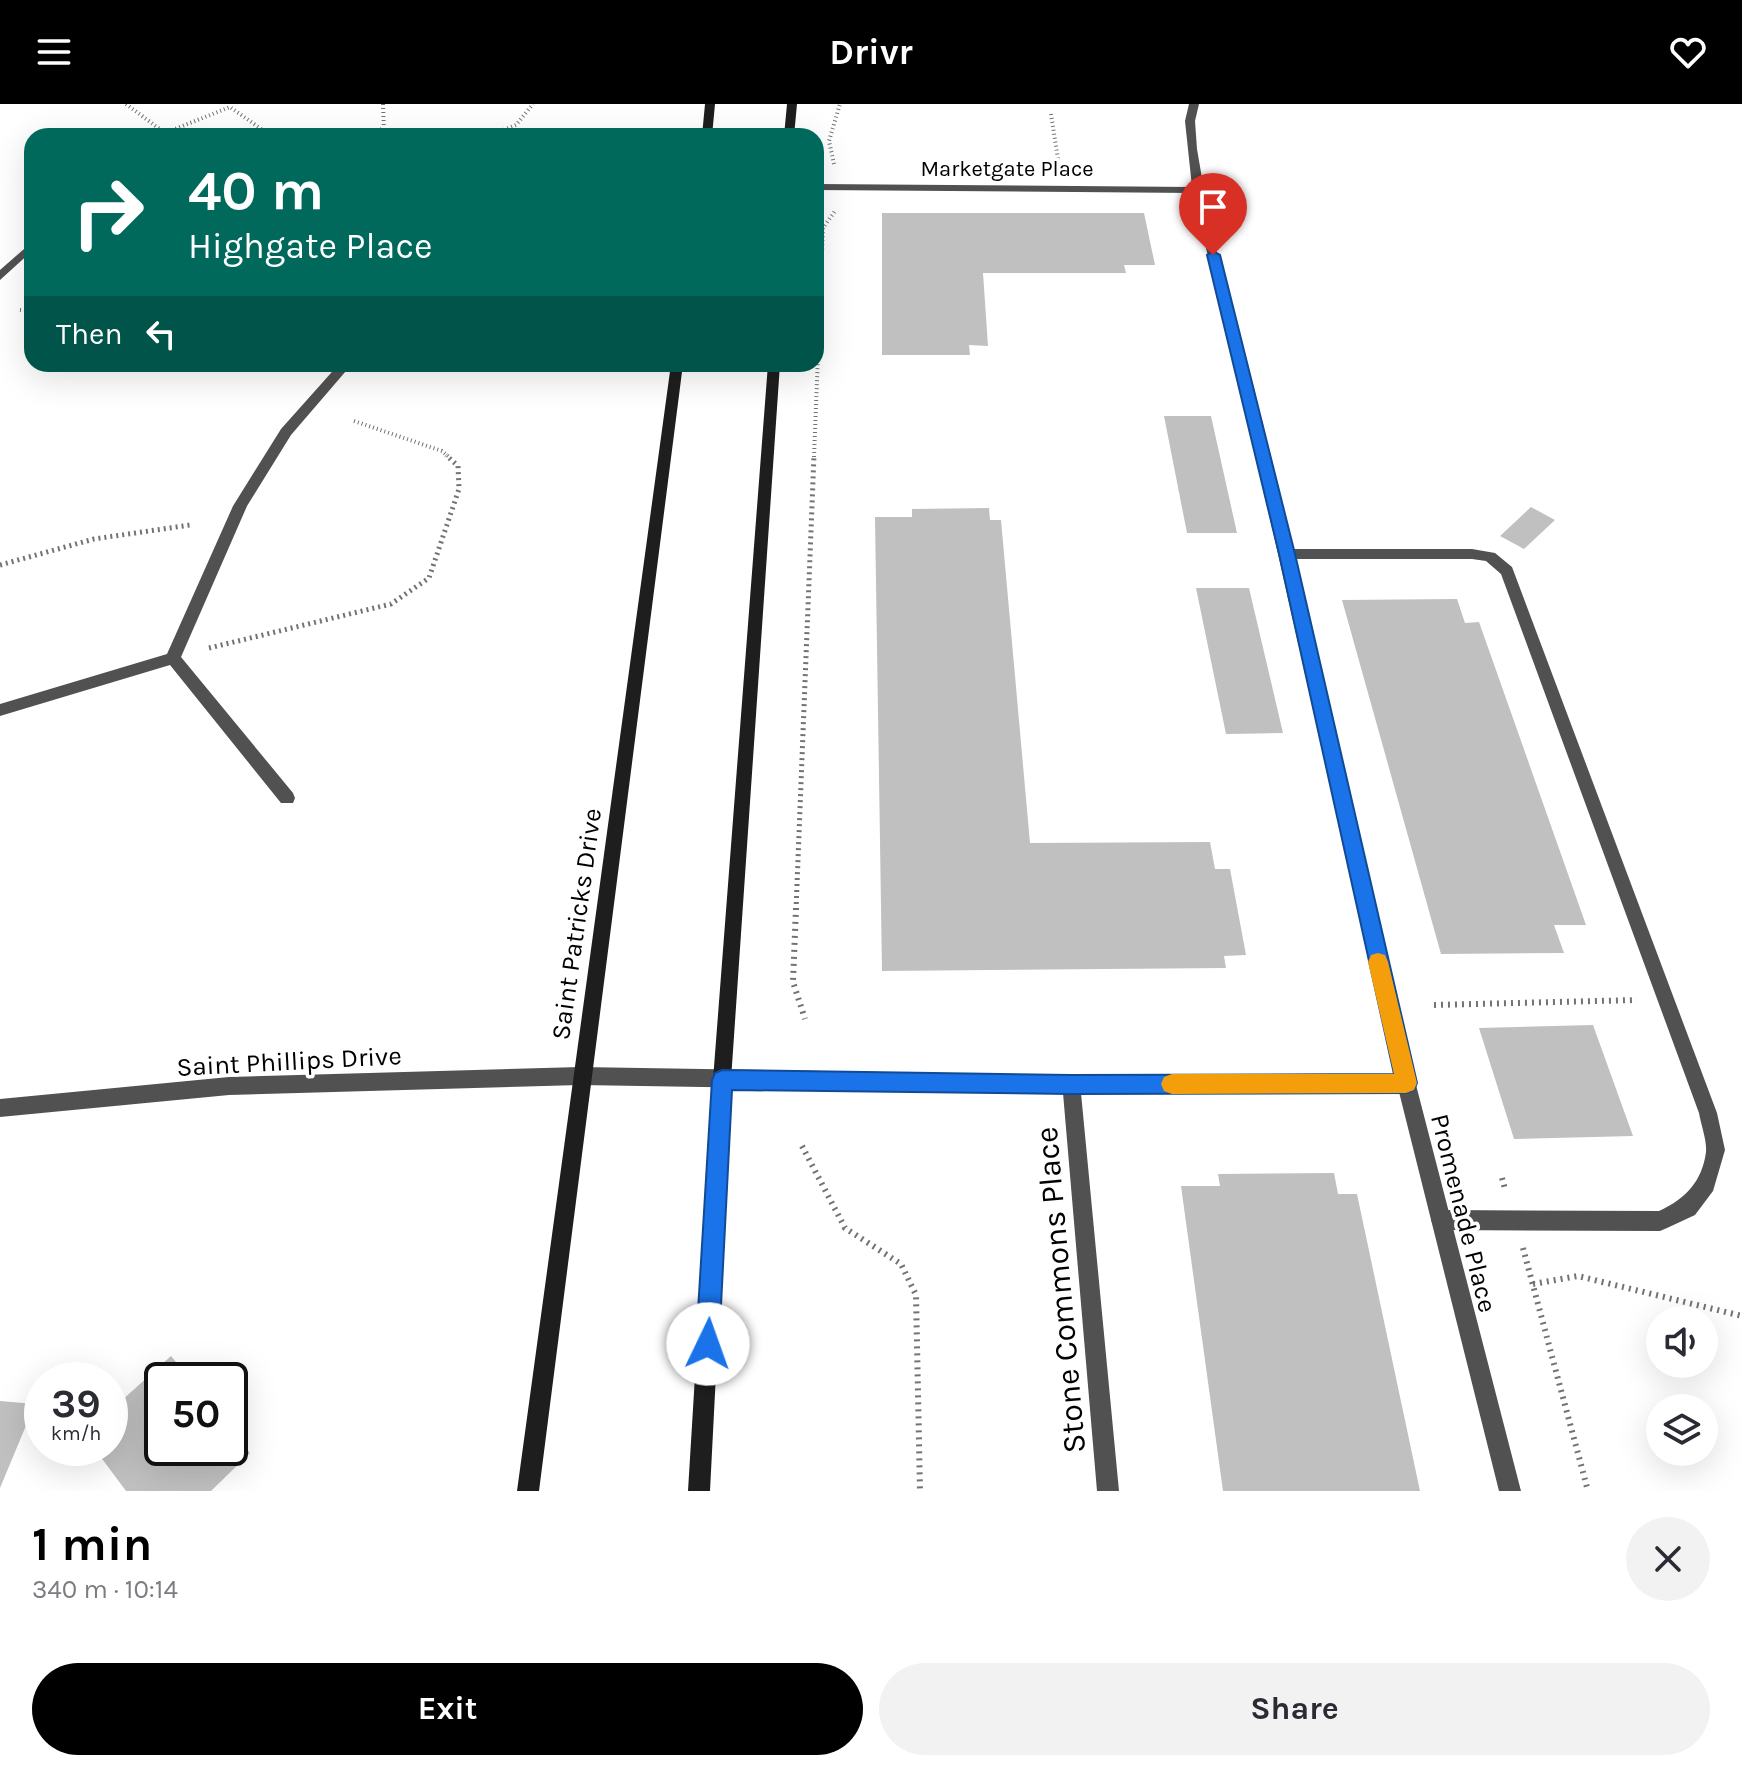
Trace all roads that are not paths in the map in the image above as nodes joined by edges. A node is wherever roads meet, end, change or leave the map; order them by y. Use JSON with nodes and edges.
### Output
{"nodes":[{"id":1,"x":710,"y":104,"type":"edge"},
{"id":2,"x":792,"y":104,"type":"edge"},
{"id":3,"x":1194,"y":104,"type":"edge"},
{"id":4,"x":708,"y":128,"type":"edge"},
{"id":5,"x":790,"y":128,"type":"edge"},
{"id":6,"x":824,"y":187,"type":"edge"},
{"id":7,"x":1198,"y":190,"type":"junction"},
{"id":8,"x":24,"y":253,"type":"edge"},
{"id":9,"x":0,"y":276,"type":"edge"},
{"id":10,"x":339,"y":372,"type":"edge"},
{"id":11,"x":676,"y":372,"type":"edge"},
{"id":12,"x":773,"y":372,"type":"edge"},
{"id":13,"x":1287,"y":554,"type":"junction"},
{"id":14,"x":173,"y":658,"type":"junction"},
{"id":15,"x":0,"y":710,"type":"edge"},
{"id":16,"x":287,"y":798,"type":"dead end"},
{"id":17,"x":580,"y":1076,"type":"junction"},
{"id":18,"x":722,"y":1080,"type":"junction"},
{"id":19,"x":1406,"y":1083,"type":"junction"},
{"id":20,"x":1071,"y":1084,"type":"junction"},
{"id":21,"x":0,"y":1108,"type":"edge"},
{"id":22,"x":1441,"y":1220,"type":"junction"},
{"id":23,"x":528,"y":1491,"type":"edge"},
{"id":24,"x":699,"y":1491,"type":"edge"},
{"id":25,"x":1108,"y":1491,"type":"edge"},
{"id":26,"x":1510,"y":1491,"type":"edge"}],
"edges":[{"from":1,"to":4,"type":"main road"},
{"from":2,"to":5,"type":"main road"},
{"from":3,"to":7,"type":"street","name":"Promenade Place"},
{"from":6,"to":7,"type":"street","name":"Marketgate Place"},
{"from":7,"to":13,"type":"street","name":"Promenade Place"},
{"from":8,"to":9,"type":"street"},
{"from":10,"to":14,"type":"street"},
{"from":11,"to":17,"type":"main road","name":"Saint Patricks Drive"},
{"from":12,"to":18,"type":"main road"},
{"from":13,"to":19,"type":"street","name":"Promenade Place"},
{"from":13,"to":22,"type":"street"},
{"from":14,"to":15,"type":"street"},
{"from":14,"to":16,"type":"street"},
{"from":17,"to":18,"type":"street","name":"Saint Phillips Drive"},
{"from":17,"to":21,"type":"street","name":"Saint Phillips Drive"},
{"from":17,"to":23,"type":"main road","name":"Saint Patricks Drive"},
{"from":18,"to":20,"type":"street","name":"Saint Phillips Drive"},
{"from":18,"to":24,"type":"main road"},
{"from":19,"to":20,"type":"street","name":"Saint Phillips Drive"},
{"from":19,"to":22,"type":"street","name":"Promenade Place"},
{"from":20,"to":25,"type":"street","name":"Stone Commons Place"},
{"from":22,"to":26,"type":"street","name":"Promenade Place"}]}
